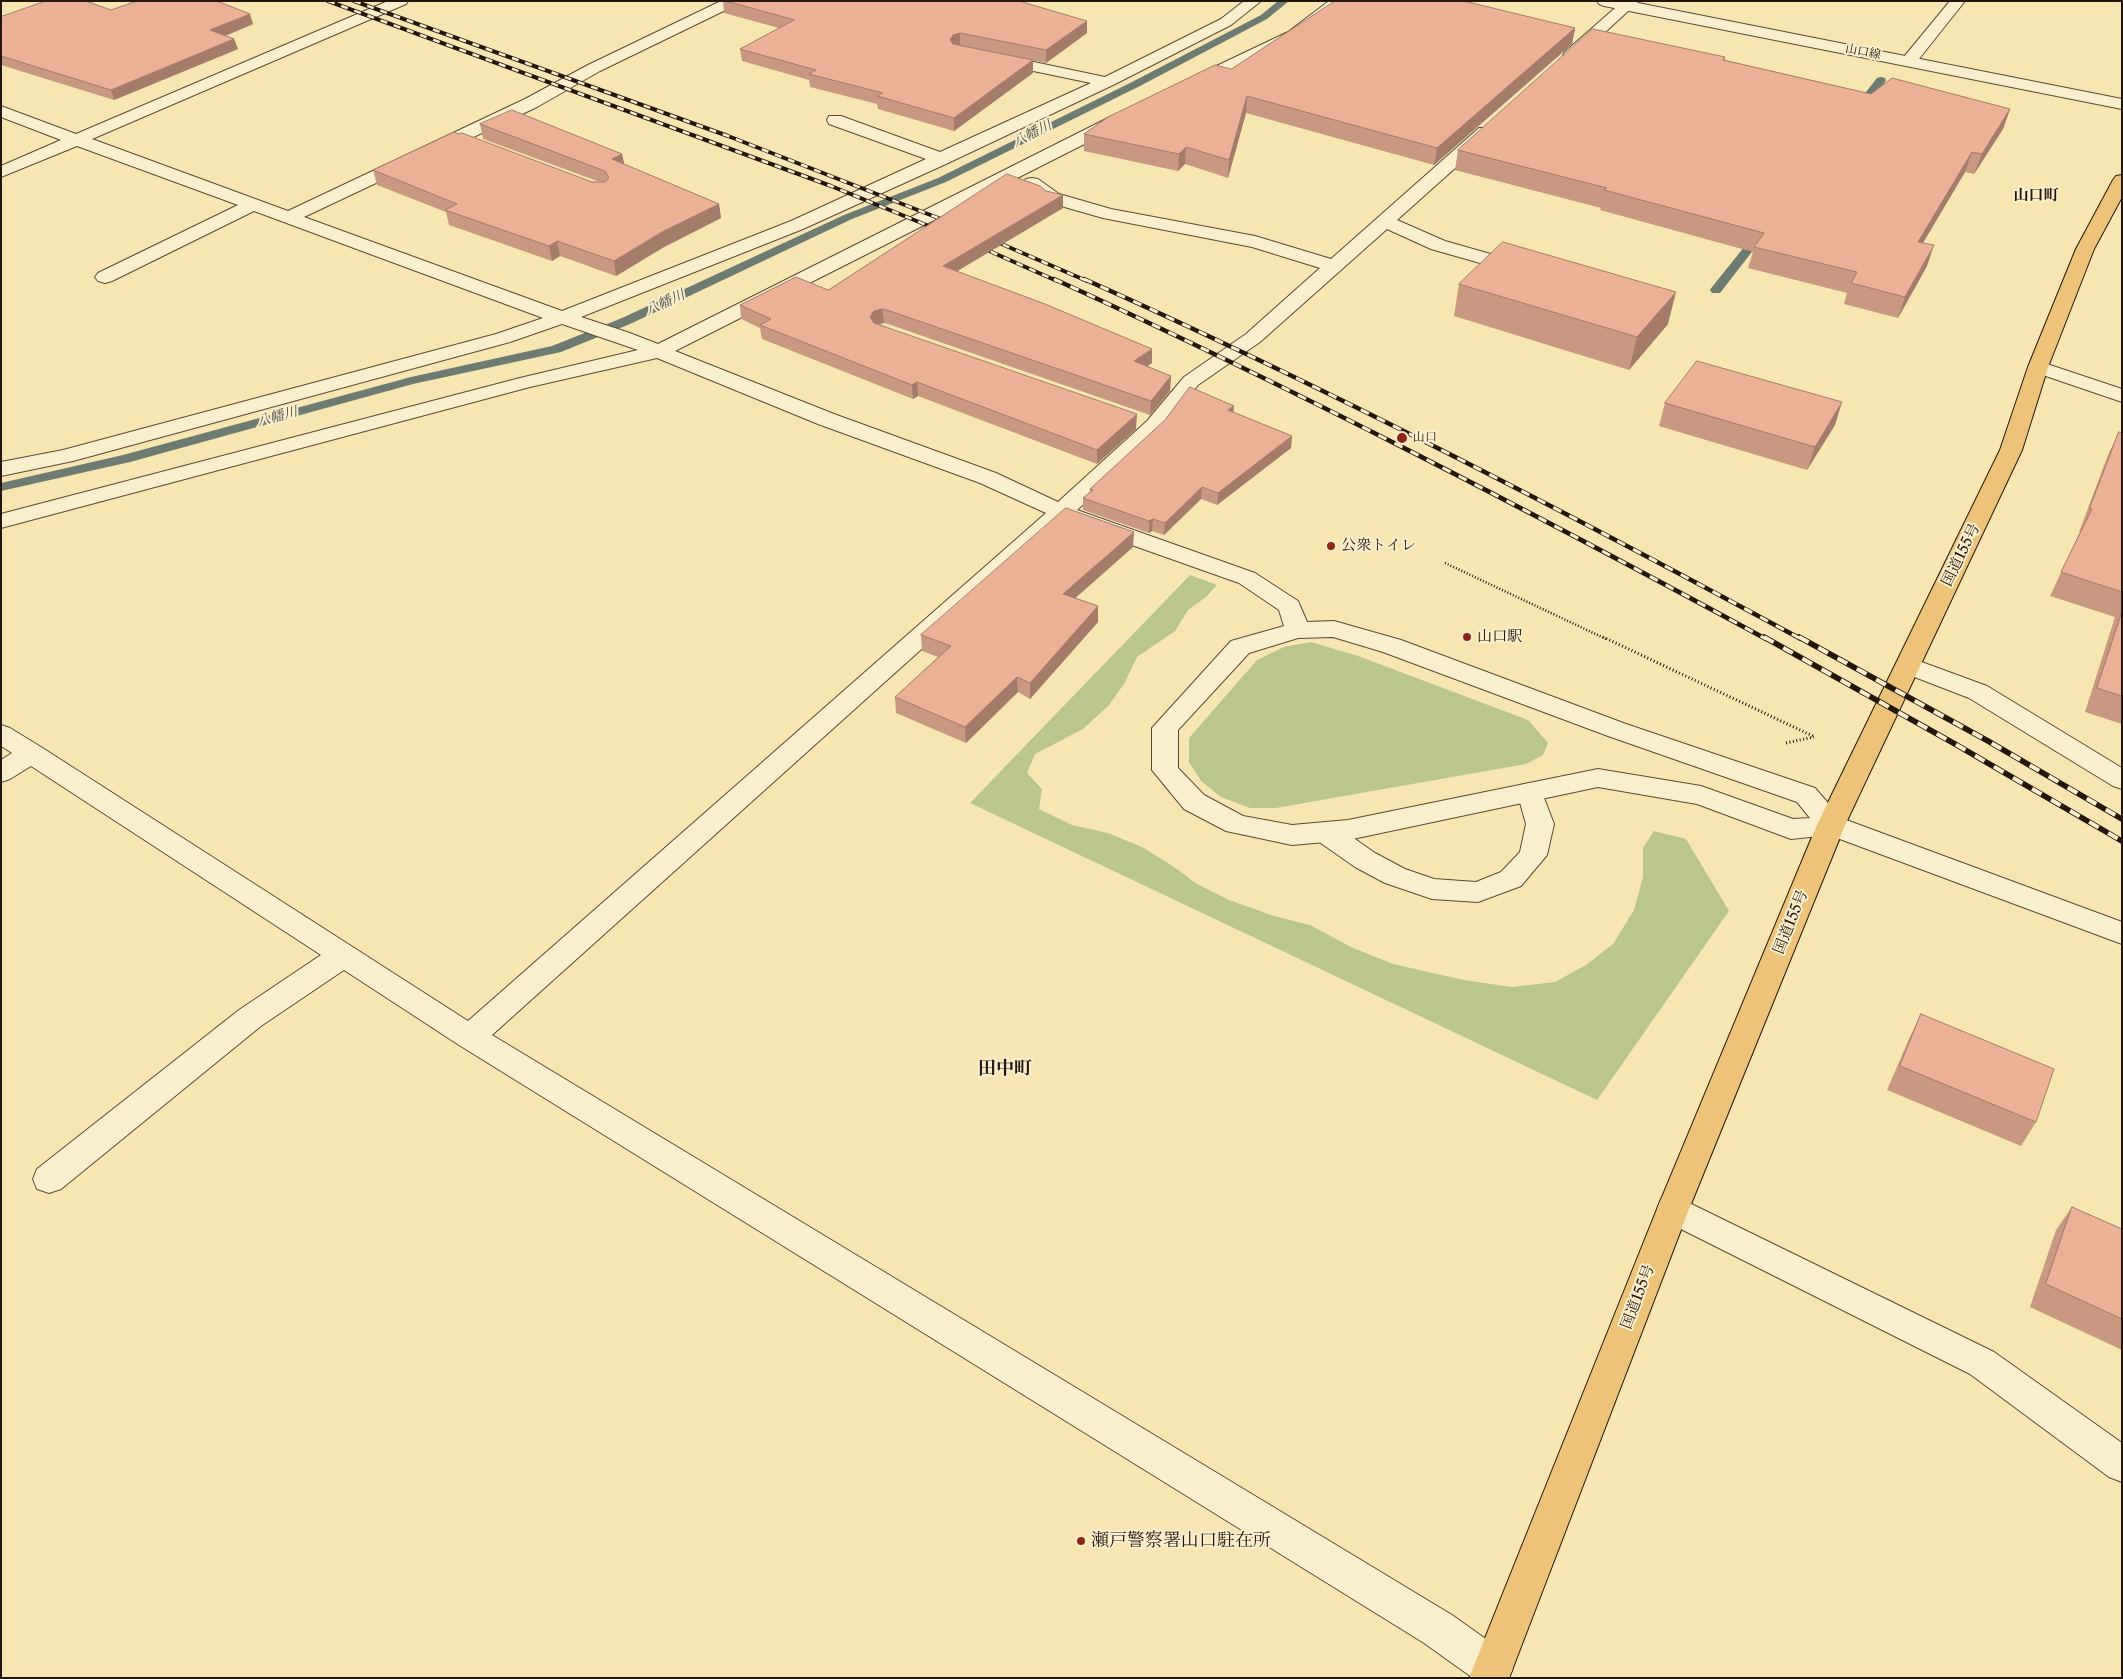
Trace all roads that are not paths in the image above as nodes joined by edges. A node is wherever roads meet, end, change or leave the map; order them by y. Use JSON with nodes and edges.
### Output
{"nodes":[{"id":1,"x":401,"y":1,"type":"edge"},
{"id":2,"x":733,"y":1,"type":"edge"},
{"id":3,"x":1254,"y":1,"type":"edge"},
{"id":4,"x":1339,"y":1,"type":"edge"},
{"id":5,"x":1604,"y":1,"type":"edge"},
{"id":6,"x":1958,"y":1,"type":"edge"},
{"id":7,"x":1629,"y":4,"type":"edge"},
{"id":8,"x":978,"y":55,"type":"edge"},
{"id":9,"x":1909,"y":61,"type":"junction"},
{"id":10,"x":1560,"y":64,"type":"edge"},
{"id":11,"x":1107,"y":82,"type":"junction"},
{"id":12,"x":1179,"y":90,"type":"edge"},
{"id":13,"x":2122,"y":104,"type":"edge"},
{"id":14,"x":1,"y":111,"type":"edge"},
{"id":15,"x":1136,"y":111,"type":"edge"},
{"id":16,"x":835,"y":120,"type":"dead end"},
{"id":17,"x":1494,"y":123,"type":"edge"},
{"id":18,"x":459,"y":137,"type":"junction"},
{"id":19,"x":77,"y":140,"type":"junction"},
{"id":20,"x":477,"y":144,"type":"edge"},
{"id":21,"x":942,"y":159,"type":"junction"},
{"id":22,"x":1015,"y":171,"type":"junction"},
{"id":23,"x":1,"y":172,"type":"edge"},
{"id":24,"x":2122,"y":180,"type":"edge"},
{"id":25,"x":254,"y":204,"type":"junction"},
{"id":26,"x":290,"y":217,"type":"junction"},
{"id":27,"x":1384,"y":221,"type":"junction"},
{"id":28,"x":1334,"y":266,"type":"junction"},
{"id":29,"x":1538,"y":274,"type":"edge"},
{"id":30,"x":105,"y":276,"type":"dead end"},
{"id":31,"x":571,"y":320,"type":"junction"},
{"id":32,"x":658,"y":352,"type":"junction"},
{"id":33,"x":2038,"y":367,"type":"junction"},
{"id":34,"x":2122,"y":396,"type":"edge"},
{"id":35,"x":1,"y":469,"type":"edge"},
{"id":36,"x":1061,"y":512,"type":"junction"},
{"id":37,"x":1,"y":521,"type":"edge"},
{"id":38,"x":1297,"y":630,"type":"junction"},
{"id":39,"x":1908,"y":665,"type":"junction"},
{"id":40,"x":1,"y":734,"type":"edge"},
{"id":41,"x":32,"y":753,"type":"junction"},
{"id":42,"x":1,"y":773,"type":"edge"},
{"id":43,"x":2122,"y":780,"type":"edge"},
{"id":44,"x":1530,"y":792,"type":"junction"},
{"id":45,"x":1830,"y":825,"type":"junction"},
{"id":46,"x":1325,"y":832,"type":"junction"},
{"id":47,"x":2122,"y":934,"type":"edge"},
{"id":48,"x":344,"y":955,"type":"junction"},
{"id":49,"x":470,"y":1037,"type":"junction"},
{"id":50,"x":49,"y":1179,"type":"dead end"},
{"id":51,"x":1673,"y":1209,"type":"junction"},
{"id":52,"x":2122,"y":1465,"type":"edge"},
{"id":53,"x":1491,"y":1673,"type":"edge"}],
"edges":[{"from":1,"to":19,"type":"street"},
{"from":2,"to":18,"type":"street"},
{"from":3,"to":11,"type":"street"},
{"from":4,"to":12,"type":"street"},
{"from":5,"to":7,"type":"street","name":"山口線"},
{"from":6,"to":9,"type":"street"},
{"from":7,"to":9,"type":"street","name":"山口線"},
{"from":7,"to":10,"type":"street"},
{"from":8,"to":11,"type":"street"},
{"from":9,"to":13,"type":"street","name":"山口線"},
{"from":11,"to":21,"type":"street"},
{"from":14,"to":19,"type":"street"},
{"from":15,"to":22,"type":"street"},
{"from":16,"to":21,"type":"street"},
{"from":17,"to":27,"type":"street"},
{"from":18,"to":20,"type":"street"},
{"from":18,"to":26,"type":"street"},
{"from":19,"to":23,"type":"street"},
{"from":19,"to":25,"type":"street"},
{"from":21,"to":31,"type":"street"},
{"from":22,"to":28,"type":"street"},
{"from":22,"to":32,"type":"street"},
{"from":24,"to":33,"type":"highway","name":"国道155号"},
{"from":25,"to":26,"type":"street"},
{"from":25,"to":30,"type":"street"},
{"from":26,"to":31,"type":"street"},
{"from":27,"to":28,"type":"street"},
{"from":27,"to":29,"type":"street"},
{"from":28,"to":36,"type":"street"},
{"from":31,"to":32,"type":"street"},
{"from":31,"to":35,"type":"street"},
{"from":32,"to":36,"type":"street"},
{"from":32,"to":37,"type":"street"},
{"from":33,"to":34,"type":"street"},
{"from":33,"to":39,"type":"highway","name":"国道155号"},
{"from":36,"to":38,"type":"street"},
{"from":36,"to":49,"type":"street"},
{"from":38,"to":45,"type":"street"},
{"from":38,"to":46,"type":"street"},
{"from":39,"to":43,"type":"street"},
{"from":39,"to":45,"type":"highway","name":"国道155号"},
{"from":40,"to":41,"type":"street"},
{"from":41,"to":42,"type":"street"},
{"from":41,"to":48,"type":"street"},
{"from":44,"to":45,"type":"street"},
{"from":44,"to":46,"type":"street"},
{"from":44,"to":46,"type":"street"},
{"from":45,"to":47,"type":"street"},
{"from":45,"to":51,"type":"highway","name":"国道155号"},
{"from":48,"to":49,"type":"street"},
{"from":48,"to":50,"type":"street"},
{"from":49,"to":53,"type":"street"},
{"from":51,"to":52,"type":"street"},
{"from":51,"to":53,"type":"highway","name":"国道155号"}]}
